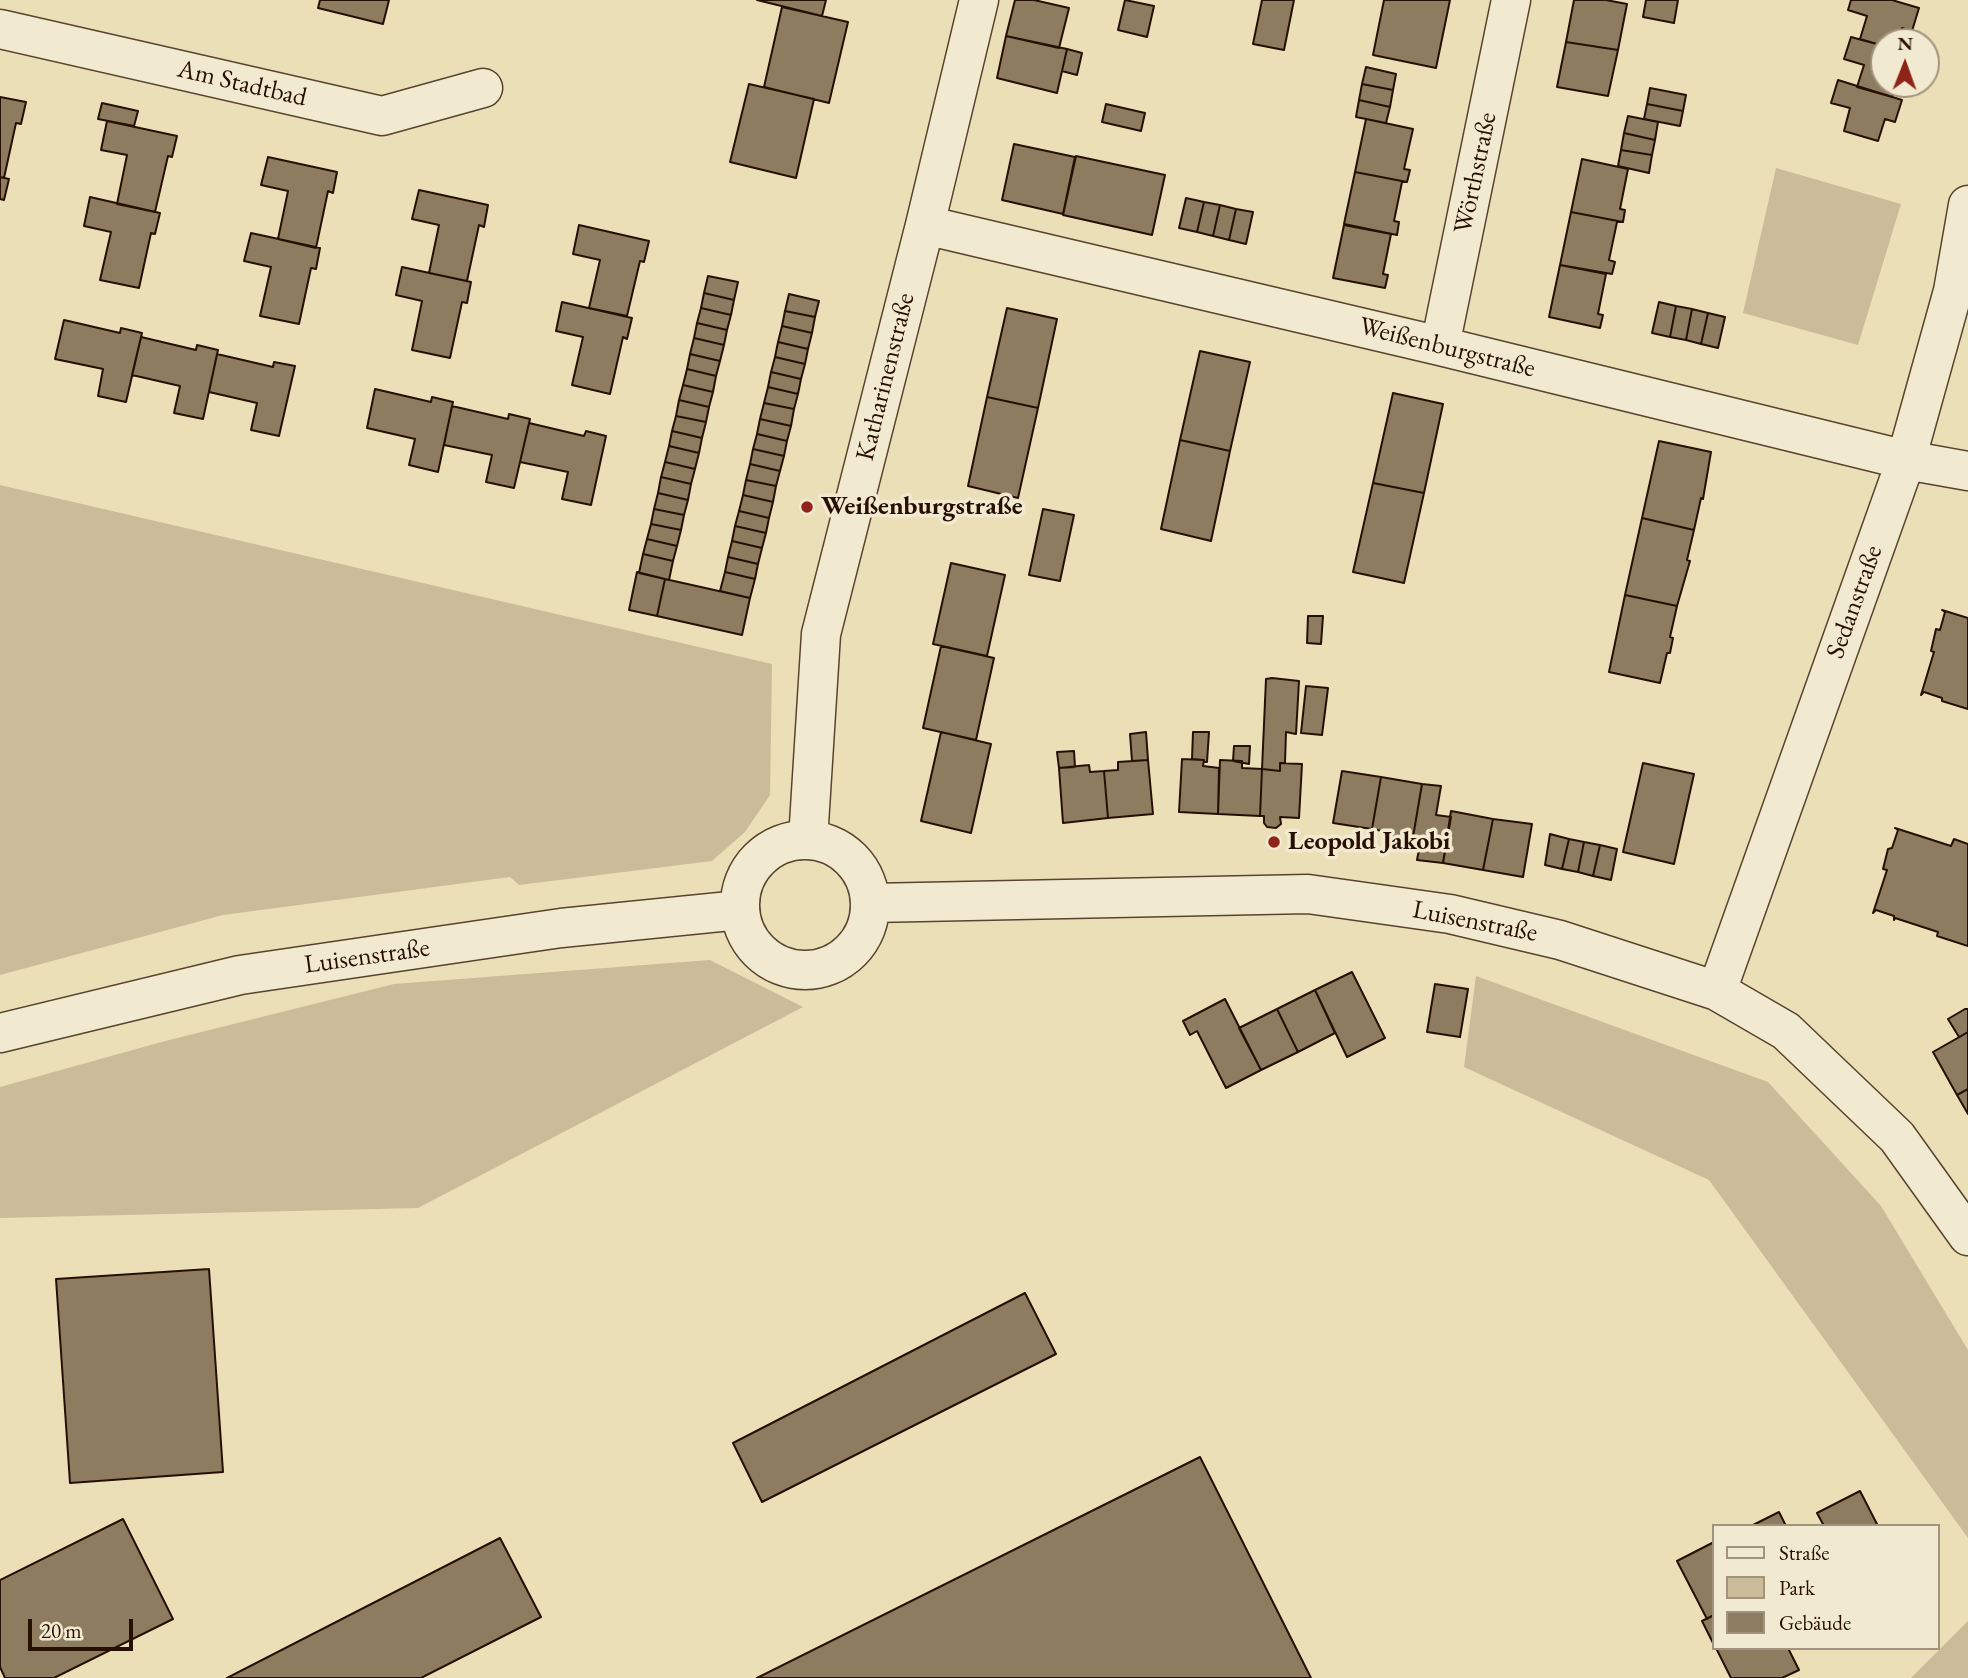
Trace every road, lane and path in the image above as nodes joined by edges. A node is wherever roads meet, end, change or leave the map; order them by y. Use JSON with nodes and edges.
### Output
{"nodes":[{"id":1,"x":979,"y":0,"type":"edge"},
{"id":2,"x":1511,"y":0,"type":"edge"},
{"id":3,"x":0,"y":29,"type":"edge"},
{"id":4,"x":483,"y":88,"type":"dead end"},
{"id":5,"x":1968,"y":205,"type":"edge"},
{"id":6,"x":925,"y":225,"type":"junction"},
{"id":7,"x":1440,"y":346,"type":"junction"},
{"id":8,"x":1906,"y":460,"type":"junction"},
{"id":9,"x":1968,"y":471,"type":"edge"},
{"id":10,"x":808,"y":840,"type":"junction"},
{"id":11,"x":871,"y":902,"type":"junction"},
{"id":12,"x":740,"y":909,"type":"junction"},
{"id":13,"x":1717,"y":991,"type":"junction"},
{"id":14,"x":0,"y":1033,"type":"edge"},
{"id":15,"x":1968,"y":1236,"type":"edge"}],
"edges":[{"from":1,"to":6,"type":"street","name":"Katharinenstraße"},
{"from":2,"to":7,"type":"street","name":"Wörthstraße"},
{"from":3,"to":4,"type":"street","name":"Am Stadtbad"},
{"from":5,"to":8,"type":"street","name":"Sedanstraße"},
{"from":6,"to":7,"type":"street","name":"Weißenburgstraße"},
{"from":6,"to":10,"type":"street","name":"Katharinenstraße"},
{"from":7,"to":8,"type":"street","name":"Weißenburgstraße"},
{"from":8,"to":9,"type":"street","name":"Weißenburgstraße"},
{"from":8,"to":13,"type":"street","name":"Sedanstraße"},
{"from":10,"to":11,"type":"street"},
{"from":10,"to":12,"type":"street"},
{"from":11,"to":12,"type":"street"},
{"from":11,"to":13,"type":"street","name":"Luisenstraße"},
{"from":12,"to":14,"type":"street","name":"Luisenstraße"},
{"from":13,"to":15,"type":"street","name":"Luisenstraße"}]}
